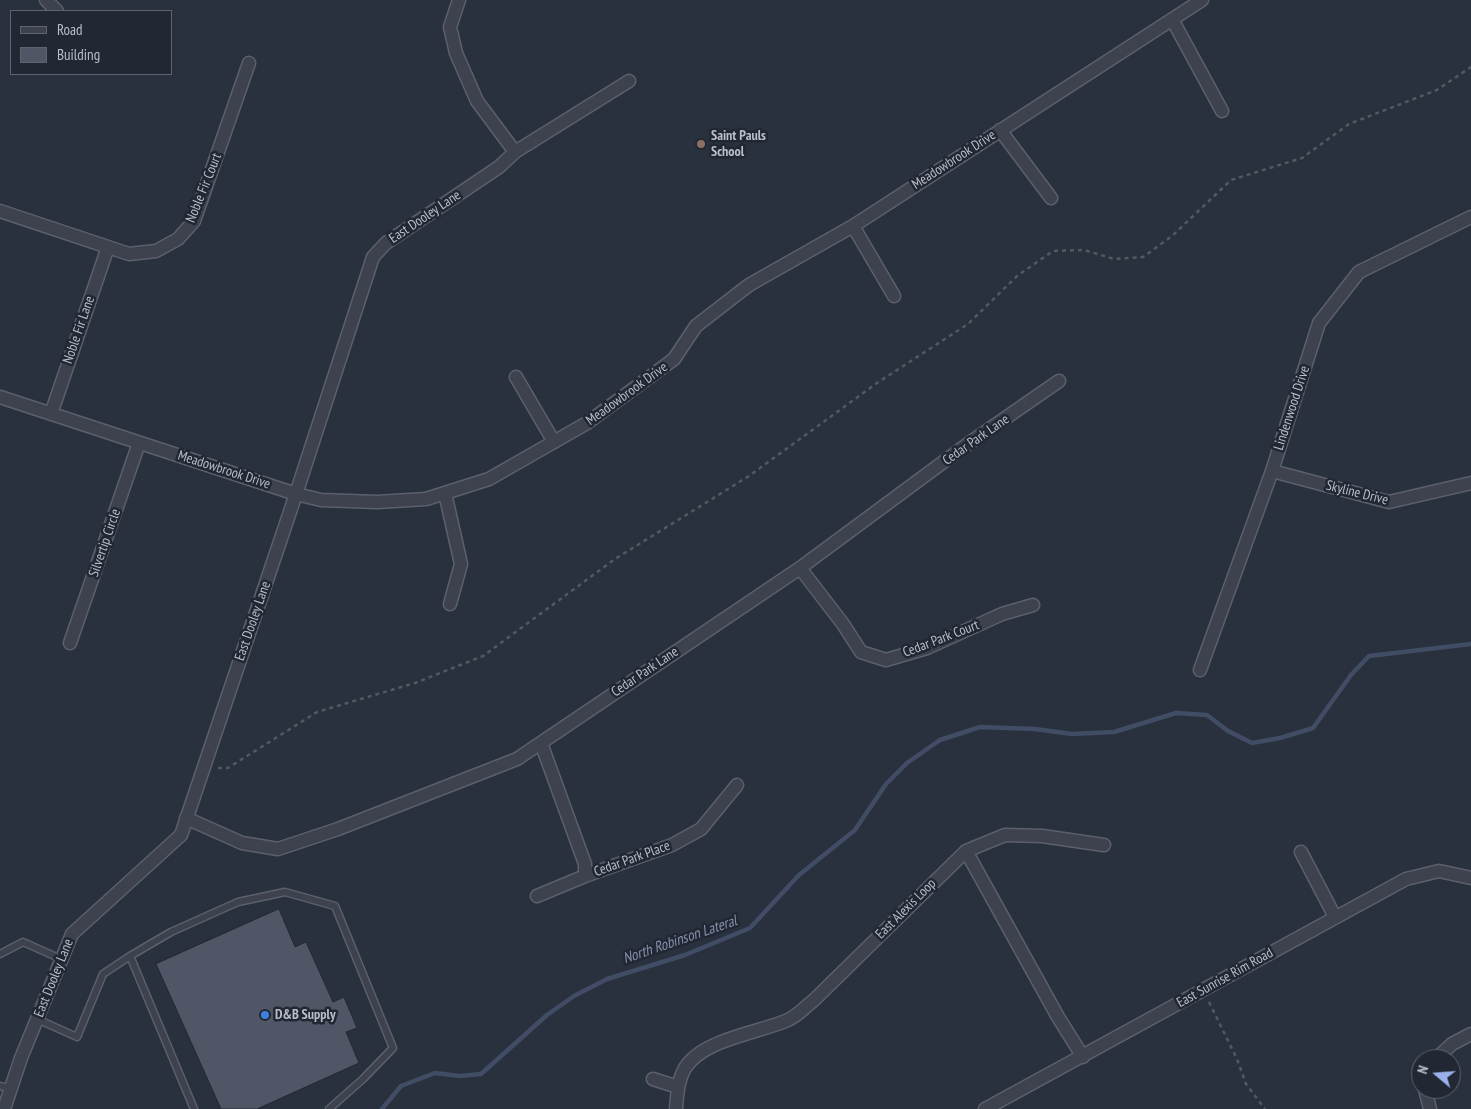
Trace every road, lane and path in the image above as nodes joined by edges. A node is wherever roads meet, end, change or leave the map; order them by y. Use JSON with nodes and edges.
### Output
{"nodes":[{"id":1,"x":46,"y":0,"type":"edge"},
{"id":2,"x":459,"y":0,"type":"edge"},
{"id":3,"x":1202,"y":0,"type":"edge"},
{"id":4,"x":57,"y":10,"type":"edge"},
{"id":5,"x":1173,"y":21,"type":"junction"},
{"id":6,"x":248,"y":63,"type":"dead end"},
{"id":7,"x":1471,"y":66,"type":"edge"},
{"id":8,"x":629,"y":81,"type":"dead end"},
{"id":9,"x":1222,"y":111,"type":"dead end"},
{"id":10,"x":1000,"y":130,"type":"junction"},
{"id":11,"x":515,"y":152,"type":"junction"},
{"id":12,"x":1052,"y":198,"type":"dead end"},
{"id":13,"x":0,"y":211,"type":"edge"},
{"id":14,"x":1471,"y":217,"type":"edge"},
{"id":15,"x":853,"y":226,"type":"junction"},
{"id":16,"x":108,"y":247,"type":"junction"},
{"id":17,"x":894,"y":296,"type":"dead end"},
{"id":18,"x":516,"y":377,"type":"dead end"},
{"id":19,"x":1059,"y":381,"type":"dead end"},
{"id":20,"x":0,"y":396,"type":"edge"},
{"id":21,"x":51,"y":414,"type":"junction"},
{"id":22,"x":554,"y":442,"type":"junction"},
{"id":23,"x":139,"y":443,"type":"junction"},
{"id":24,"x":1272,"y":471,"type":"junction"},
{"id":25,"x":1471,"y":483,"type":"edge"},
{"id":26,"x":445,"y":493,"type":"junction"},
{"id":27,"x":296,"y":494,"type":"junction"},
{"id":28,"x":800,"y":568,"type":"junction"},
{"id":29,"x":450,"y":604,"type":"dead end"},
{"id":30,"x":1034,"y":606,"type":"dead end"},
{"id":31,"x":70,"y":643,"type":"dead end"},
{"id":32,"x":1200,"y":670,"type":"dead end"},
{"id":33,"x":541,"y":743,"type":"junction"},
{"id":34,"x":204,"y":767,"type":"junction"},
{"id":35,"x":737,"y":785,"type":"dead end"},
{"id":36,"x":186,"y":818,"type":"junction"},
{"id":37,"x":1104,"y":845,"type":"dead end"},
{"id":38,"x":966,"y":851,"type":"junction"},
{"id":39,"x":1301,"y":852,"type":"dead end"},
{"id":40,"x":585,"y":876,"type":"junction"},
{"id":41,"x":1471,"y":878,"type":"edge"},
{"id":42,"x":537,"y":896,"type":"dead end"},
{"id":43,"x":1335,"y":917,"type":"junction"},
{"id":44,"x":0,"y":954,"type":"edge"},
{"id":45,"x":130,"y":956,"type":"junction"},
{"id":46,"x":61,"y":959,"type":"junction"},
{"id":47,"x":1204,"y":990,"type":"junction"},
{"id":48,"x":37,"y":1019,"type":"junction"},
{"id":49,"x":1471,"y":1034,"type":"edge"},
{"id":50,"x":1447,"y":1049,"type":"edge"},
{"id":51,"x":1083,"y":1056,"type":"junction"},
{"id":52,"x":653,"y":1079,"type":"dead end"},
{"id":53,"x":678,"y":1087,"type":"junction"},
{"id":54,"x":5,"y":1088,"type":"edge"},
{"id":55,"x":4,"y":1109,"type":"edge"},
{"id":56,"x":194,"y":1109,"type":"edge"},
{"id":57,"x":328,"y":1109,"type":"edge"},
{"id":58,"x":676,"y":1109,"type":"edge"},
{"id":59,"x":985,"y":1109,"type":"edge"},
{"id":60,"x":1264,"y":1109,"type":"edge"}],
"edges":[{"from":1,"to":4,"type":"street"},
{"from":2,"to":11,"type":"street"},
{"from":3,"to":5,"type":"street","name":"Meadowbrook Drive"},
{"from":5,"to":9,"type":"street"},
{"from":5,"to":10,"type":"street","name":"Meadowbrook Drive"},
{"from":6,"to":16,"type":"street","name":"Noble Fir Court"},
{"from":7,"to":34,"type":"path"},
{"from":8,"to":11,"type":"street","name":"East Dooley Lane"},
{"from":10,"to":12,"type":"street"},
{"from":10,"to":15,"type":"street","name":"Meadowbrook Drive"},
{"from":11,"to":27,"type":"street","name":"East Dooley Lane"},
{"from":13,"to":16,"type":"street","name":"Noble Fir Court"},
{"from":14,"to":24,"type":"street","name":"Lindenwood Drive"},
{"from":15,"to":17,"type":"street"},
{"from":15,"to":22,"type":"street","name":"Meadowbrook Drive"},
{"from":16,"to":21,"type":"street","name":"Noble Fir Lane"},
{"from":18,"to":22,"type":"street"},
{"from":19,"to":28,"type":"street","name":"Cedar Park Lane"},
{"from":20,"to":21,"type":"street","name":"Meadowbrook Drive"},
{"from":21,"to":23,"type":"street","name":"Meadowbrook Drive"},
{"from":22,"to":26,"type":"street","name":"Meadowbrook Drive"},
{"from":23,"to":27,"type":"street","name":"Meadowbrook Drive"},
{"from":23,"to":31,"type":"street","name":"Silvertip Circle"},
{"from":24,"to":25,"type":"street","name":"Skyline Drive"},
{"from":24,"to":32,"type":"street","name":"Lindenwood Drive"},
{"from":26,"to":27,"type":"street","name":"Meadowbrook Drive"},
{"from":26,"to":29,"type":"street"},
{"from":27,"to":34,"type":"street","name":"East Dooley Lane"},
{"from":28,"to":30,"type":"street","name":"Cedar Park Court"},
{"from":28,"to":33,"type":"street","name":"Cedar Park Lane"},
{"from":33,"to":36,"type":"street","name":"Cedar Park Lane"},
{"from":33,"to":40,"type":"street","name":"Cedar Park Place"},
{"from":34,"to":36,"type":"street","name":"East Dooley Lane"},
{"from":35,"to":40,"type":"street","name":"Cedar Park Place"},
{"from":36,"to":46,"type":"street","name":"East Dooley Lane"},
{"from":37,"to":38,"type":"street"},
{"from":38,"to":51,"type":"street"},
{"from":38,"to":53,"type":"street","name":"East Alexis Loop"},
{"from":39,"to":43,"type":"street"},
{"from":40,"to":42,"type":"street"},
{"from":41,"to":43,"type":"street","name":"East Sunrise Rim Road"},
{"from":43,"to":47,"type":"street","name":"East Sunrise Rim Road"},
{"from":44,"to":46,"type":"lane"},
{"from":45,"to":48,"type":"lane"},
{"from":45,"to":56,"type":"lane"},
{"from":45,"to":57,"type":"lane"},
{"from":46,"to":48,"type":"street","name":"East Dooley Lane"},
{"from":47,"to":51,"type":"street","name":"East Sunrise Rim Road"},
{"from":47,"to":60,"type":"path"},
{"from":48,"to":54,"type":"street","name":"East Dooley Lane"},
{"from":49,"to":50,"type":"street"},
{"from":51,"to":59,"type":"street","name":"East Sunrise Rim Road"},
{"from":52,"to":53,"type":"street"},
{"from":53,"to":58,"type":"street","name":"East Alexis Loop"},
{"from":54,"to":55,"type":"street","name":"East Dooley Lane"}]}
